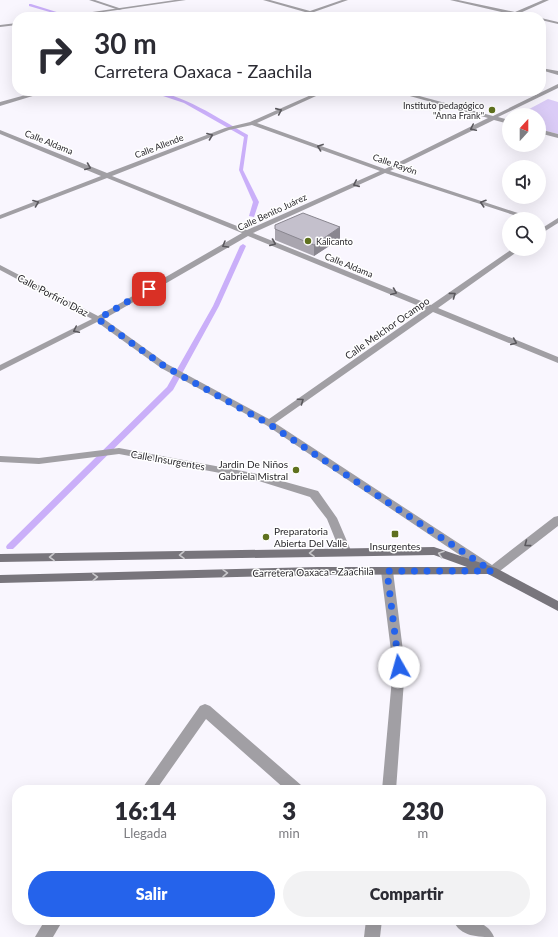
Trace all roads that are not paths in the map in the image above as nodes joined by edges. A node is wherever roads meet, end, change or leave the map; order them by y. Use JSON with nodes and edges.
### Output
{"nodes":[{"id":1,"x":91,"y":0,"type":"edge"},
{"id":2,"x":184,"y":0,"type":"edge"},
{"id":3,"x":265,"y":0,"type":"edge"},
{"id":4,"x":346,"y":0,"type":"edge"},
{"id":5,"x":452,"y":0,"type":"edge"},
{"id":6,"x":546,"y":0,"type":"edge"},
{"id":7,"x":120,"y":8,"type":"junction"},
{"id":8,"x":93,"y":12,"type":"edge"},
{"id":9,"x":309,"y":12,"type":"joint"},
{"id":10,"x":507,"y":12,"type":"edge"},
{"id":11,"x":520,"y":12,"type":"edge"},
{"id":12,"x":546,"y":20,"type":"edge"},
{"id":13,"x":558,"y":23,"type":"edge"},
{"id":14,"x":12,"y":25,"type":"edge"},
{"id":15,"x":0,"y":26,"type":"edge"},
{"id":16,"x":546,"y":70,"type":"edge"},
{"id":17,"x":558,"y":73,"type":"edge"},
{"id":18,"x":558,"y":86,"type":"edge"},
{"id":19,"x":546,"y":92,"type":"edge"},
{"id":20,"x":28,"y":96,"type":"edge"},
{"id":21,"x":313,"y":96,"type":"edge"},
{"id":22,"x":414,"y":96,"type":"edge"},
{"id":23,"x":538,"y":96,"type":"edge"},
{"id":24,"x":0,"y":104,"type":"edge"},
{"id":25,"x":494,"y":118,"type":"junction"},
{"id":26,"x":502,"y":120,"type":"edge"},
{"id":27,"x":252,"y":123,"type":"junction"},
{"id":28,"x":0,"y":132,"type":"edge"},
{"id":29,"x":546,"y":133,"type":"edge"},
{"id":30,"x":558,"y":136,"type":"edge"},
{"id":31,"x":385,"y":171,"type":"junction"},
{"id":32,"x":108,"y":175,"type":"junction"},
{"id":33,"x":511,"y":212,"type":"edge"},
{"id":34,"x":0,"y":217,"type":"edge"},
{"id":35,"x":558,"y":220,"type":"edge"},
{"id":36,"x":546,"y":224,"type":"edge"},
{"id":37,"x":550,"y":225,"type":"junction"},
{"id":38,"x":558,"y":227,"type":"edge"},
{"id":39,"x":546,"y":228,"type":"edge"},
{"id":40,"x":247,"y":233,"type":"junction"},
{"id":41,"x":507,"y":256,"type":"edge"},
{"id":42,"x":0,"y":266,"type":"edge"},
{"id":43,"x":434,"y":309,"type":"junction"},
{"id":44,"x":98,"y":319,"type":"junction"},
{"id":45,"x":558,"y":360,"type":"edge"},
{"id":46,"x":0,"y":368,"type":"edge"},
{"id":47,"x":269,"y":424,"type":"junction"},
{"id":48,"x":0,"y":459,"type":"edge"},
{"id":49,"x":558,"y":520,"type":"edge"},
{"id":50,"x":346,"y":553,"type":"junction"},
{"id":51,"x":0,"y":558,"type":"edge"},
{"id":52,"x":387,"y":571,"type":"junction"},
{"id":53,"x":492,"y":571,"type":"junction"},
{"id":54,"x":0,"y":579,"type":"edge"},
{"id":55,"x":558,"y":606,"type":"edge"},
{"id":56,"x":152,"y":785,"type":"edge"},
{"id":57,"x":290,"y":785,"type":"edge"},
{"id":58,"x":389,"y":785,"type":"edge"},
{"id":59,"x":51,"y":925,"type":"edge"},
{"id":60,"x":373,"y":925,"type":"edge"},
{"id":61,"x":468,"y":925,"type":"edge"},
{"id":62,"x":42,"y":937,"type":"edge"},
{"id":63,"x":372,"y":937,"type":"edge"},
{"id":64,"x":486,"y":937,"type":"edge"}],
"edges":[{"from":1,"to":7,"type":"street"},
{"from":2,"to":7,"type":"street"},
{"from":3,"to":9,"type":"street"},
{"from":4,"to":9,"type":"street"},
{"from":5,"to":10,"type":"street"},
{"from":6,"to":11,"type":"street"},
{"from":7,"to":8,"type":"street"},
{"from":12,"to":13,"type":"street"},
{"from":14,"to":15,"type":"street"},
{"from":16,"to":17,"type":"street"},
{"from":18,"to":19,"type":"street","name":"Calle Benito Juárez"},
{"from":20,"to":24,"type":"street"},
{"from":27,"to":21,"type":"street","name":"Calle Allende","one_way":true},
{"from":22,"to":25,"type":"street"},
{"from":23,"to":25,"type":"street","name":"Calle Benito Juárez"},
{"from":25,"to":26,"type":"street"},
{"from":25,"to":31,"type":"street","name":"Calle Benito Juárez","one_way":true},
{"from":31,"to":27,"type":"street","name":"Calle Rayón","one_way":true},
{"from":32,"to":27,"type":"street","name":"Calle Allende","one_way":true},
{"from":28,"to":32,"type":"street","name":"Calle Aldama","one_way":true},
{"from":29,"to":30,"type":"street"},
{"from":33,"to":31,"type":"street","name":"Calle Rayón","one_way":true},
{"from":31,"to":40,"type":"street","name":"Calle Benito Juárez","one_way":true},
{"from":34,"to":32,"type":"street","name":"Calle Allende","one_way":true},
{"from":32,"to":40,"type":"street","name":"Calle Aldama"},
{"from":35,"to":37,"type":"street"},
{"from":36,"to":37,"type":"street"},
{"from":37,"to":38,"type":"street"},
{"from":37,"to":39,"type":"street"},
{"from":40,"to":43,"type":"street","name":"Calle Aldama","one_way":true},
{"from":40,"to":44,"type":"street","name":"Calle Benito Juárez","one_way":true},
{"from":43,"to":41,"type":"street","name":"Calle Melchor Ocampo","one_way":true},
{"from":42,"to":44,"type":"street","name":"Calle Porfirio Díaz"},
{"from":43,"to":45,"type":"street","name":"Calle Aldama","one_way":true},
{"from":47,"to":43,"type":"street","name":"Calle Melchor Ocampo","one_way":true},
{"from":44,"to":46,"type":"street","name":"Calle Benito Juárez","one_way":true},
{"from":44,"to":47,"type":"street","name":"Calle Porfirio Díaz"},
{"from":47,"to":53,"type":"street"},
{"from":48,"to":50,"type":"street","name":"Calle Insurgentes"},
{"from":49,"to":53,"type":"street","one_way":true},
{"from":50,"to":51,"type":"main road","name":"Carretera Oaxaca - Zaachila","one_way":true},
{"from":53,"to":50,"type":"main road","name":"Carretera Oaxaca - Zaachila","one_way":true},
{"from":52,"to":53,"type":"main road","name":"Carretera Oaxaca - Zaachila"},
{"from":54,"to":52,"type":"main road","name":"Carretera Oaxaca - Zaachila","one_way":true},
{"from":52,"to":58,"type":"street"},
{"from":53,"to":55,"type":"main road"},
{"from":56,"to":57,"type":"street"},
{"from":59,"to":62,"type":"street"},
{"from":60,"to":63,"type":"street"},
{"from":61,"to":64,"type":"street"}]}
